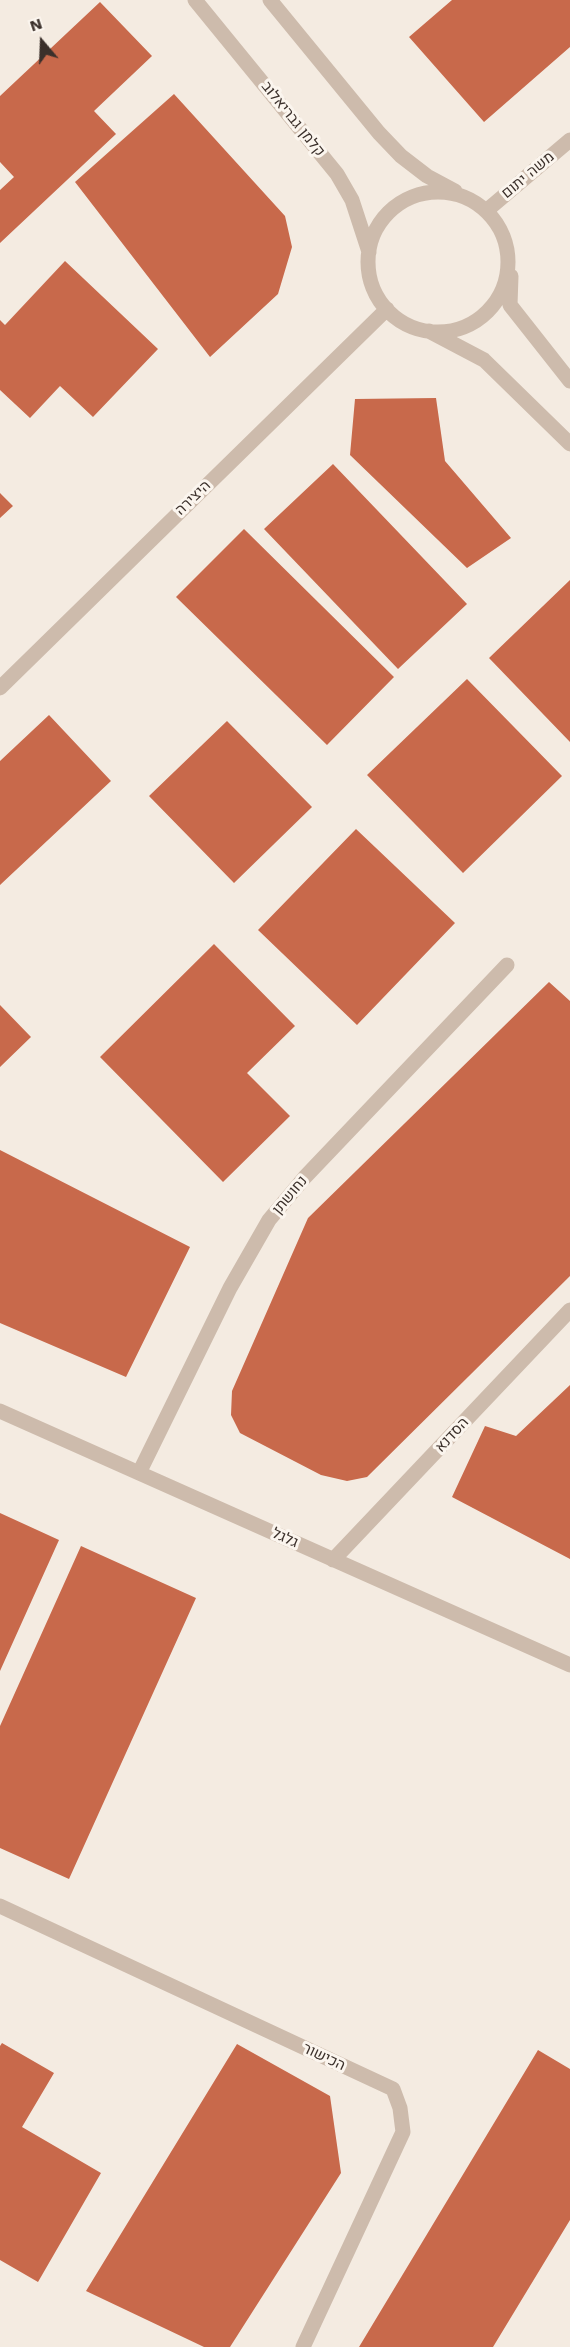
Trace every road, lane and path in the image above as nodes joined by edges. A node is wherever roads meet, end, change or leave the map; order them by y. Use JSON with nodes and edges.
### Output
{"nodes":[{"id":1,"x":195,"y":0,"type":"edge"},
{"id":2,"x":270,"y":0,"type":"edge"},
{"id":3,"x":570,"y":140,"type":"edge"},
{"id":4,"x":466,"y":197,"type":"junction"},
{"id":5,"x":486,"y":211,"type":"junction"},
{"id":6,"x":369,"y":252,"type":"junction"},
{"id":7,"x":508,"y":261,"type":"junction"},
{"id":8,"x":387,"y":309,"type":"junction"},
{"id":9,"x":429,"y":331,"type":"junction"},
{"id":10,"x":570,"y":381,"type":"edge"},
{"id":11,"x":570,"y":444,"type":"edge"},
{"id":12,"x":0,"y":688,"type":"edge"},
{"id":13,"x":507,"y":965,"type":"dead end"},
{"id":14,"x":570,"y":1310,"type":"edge"},
{"id":15,"x":0,"y":1411,"type":"edge"},
{"id":16,"x":139,"y":1473,"type":"junction"},
{"id":17,"x":333,"y":1560,"type":"junction"},
{"id":18,"x":570,"y":1665,"type":"edge"},
{"id":19,"x":0,"y":1906,"type":"edge"},
{"id":20,"x":303,"y":2347,"type":"edge"}],
"edges":[{"from":1,"to":6,"type":"street","name":"קלמן גבריאלוב"},
{"from":2,"to":4,"type":"street"},
{"from":3,"to":5,"type":"street","name":"משה יתום"},
{"from":4,"to":5,"type":"street"},
{"from":4,"to":6,"type":"street"},
{"from":5,"to":7,"type":"street"},
{"from":6,"to":8,"type":"street"},
{"from":7,"to":9,"type":"street"},
{"from":7,"to":10,"type":"street"},
{"from":8,"to":9,"type":"street"},
{"from":8,"to":12,"type":"street","name":"היצירה"},
{"from":9,"to":11,"type":"street"},
{"from":13,"to":16,"type":"street","name":"נחושתן"},
{"from":14,"to":17,"type":"street","name":"הסדנא"},
{"from":15,"to":16,"type":"street","name":"גלגל"},
{"from":16,"to":17,"type":"street","name":"גלגל"},
{"from":17,"to":18,"type":"street","name":"גלגל"},
{"from":19,"to":20,"type":"street","name":"הכישור"}]}
